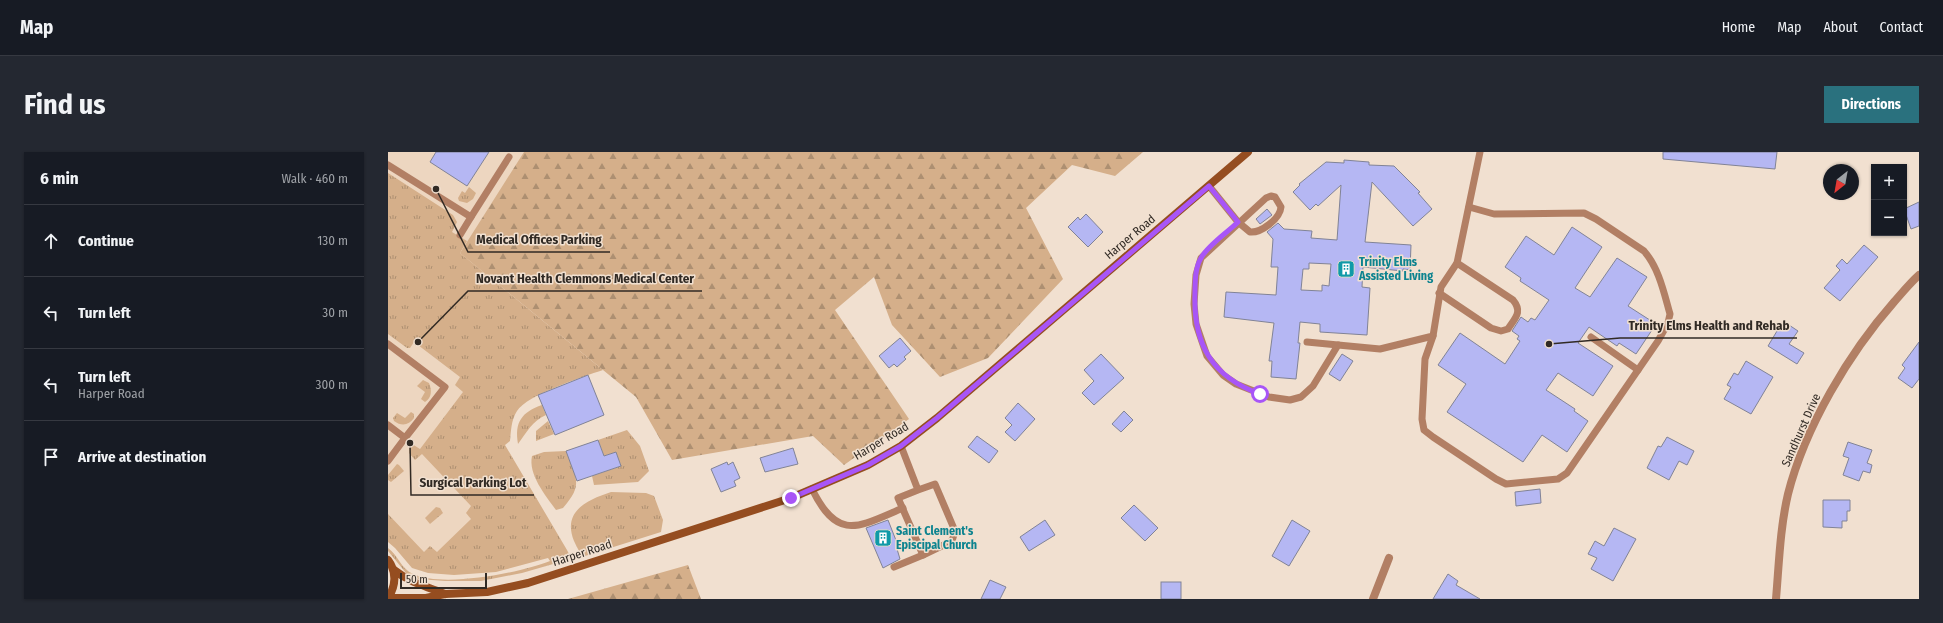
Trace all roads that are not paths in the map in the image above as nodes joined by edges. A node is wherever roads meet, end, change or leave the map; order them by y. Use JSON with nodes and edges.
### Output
{"nodes":[{"id":1,"x":1248,"y":152,"type":"edge"},
{"id":2,"x":1480,"y":152,"type":"edge"},
{"id":3,"x":509,"y":157,"type":"dead end"},
{"id":4,"x":388,"y":165,"type":"edge"},
{"id":5,"x":1209,"y":186,"type":"junction"},
{"id":6,"x":1469,"y":207,"type":"junction"},
{"id":7,"x":471,"y":217,"type":"junction"},
{"id":8,"x":1238,"y":222,"type":"junction"},
{"id":9,"x":460,"y":235,"type":"dead end"},
{"id":10,"x":1457,"y":263,"type":"junction"},
{"id":11,"x":1919,"y":275,"type":"edge"},
{"id":12,"x":1439,"y":294,"type":"junction"},
{"id":13,"x":1433,"y":336,"type":"junction"},
{"id":14,"x":1590,"y":337,"type":"dead end"},
{"id":15,"x":1307,"y":342,"type":"dead end"},
{"id":16,"x":388,"y":344,"type":"edge"},
{"id":17,"x":1338,"y":345,"type":"junction"},
{"id":18,"x":1638,"y":370,"type":"junction"},
{"id":19,"x":388,"y":425,"type":"edge"},
{"id":20,"x":405,"y":438,"type":"junction"},
{"id":21,"x":901,"y":446,"type":"junction"},
{"id":22,"x":388,"y":461,"type":"edge"},
{"id":23,"x":812,"y":489,"type":"junction"},
{"id":24,"x":918,"y":490,"type":"junction"},
{"id":25,"x":903,"y":508,"type":"junction"},
{"id":26,"x":923,"y":555,"type":"junction"},
{"id":27,"x":1389,"y":558,"type":"dead end"},
{"id":28,"x":388,"y":560,"type":"edge"},
{"id":29,"x":894,"y":567,"type":"dead end"},
{"id":30,"x":394,"y":570,"type":"junction"},
{"id":31,"x":445,"y":594,"type":"junction"},
{"id":32,"x":388,"y":598,"type":"edge"},
{"id":33,"x":1373,"y":599,"type":"edge"},
{"id":34,"x":1776,"y":599,"type":"edge"}],
"edges":[{"from":1,"to":5,"type":"main road","name":"Harper Road"},
{"from":2,"to":6,"type":"lane"},
{"from":3,"to":7,"type":"lane"},
{"from":4,"to":7,"type":"lane"},
{"from":5,"to":8,"type":"lane"},
{"from":5,"to":21,"type":"main road","name":"Harper Road"},
{"from":6,"to":10,"type":"lane"},
{"from":6,"to":18,"type":"lane"},
{"from":7,"to":9,"type":"lane"},
{"from":8,"to":8,"type":"lane"},
{"from":8,"to":17,"type":"lane"},
{"from":10,"to":12,"type":"lane"},
{"from":10,"to":12,"type":"lane"},
{"from":11,"to":34,"type":"street","name":"Sandhurst Drive"},
{"from":12,"to":13,"type":"lane"},
{"from":13,"to":17,"type":"lane"},
{"from":13,"to":18,"type":"lane"},
{"from":14,"to":18,"type":"lane"},
{"from":15,"to":17,"type":"lane"},
{"from":16,"to":20,"type":"lane"},
{"from":19,"to":20,"type":"lane"},
{"from":20,"to":22,"type":"lane"},
{"from":21,"to":23,"type":"main road","name":"Harper Road"},
{"from":21,"to":24,"type":"lane"},
{"from":23,"to":25,"type":"lane"},
{"from":23,"to":31,"type":"main road","name":"Harper Road"},
{"from":24,"to":25,"type":"lane"},
{"from":24,"to":26,"type":"lane"},
{"from":25,"to":26,"type":"lane"},
{"from":26,"to":29,"type":"lane"},
{"from":27,"to":33,"type":"street"},
{"from":28,"to":30,"type":"main road"},
{"from":30,"to":31,"type":"main road","name":"Harper Road"},
{"from":30,"to":32,"type":"main road"},
{"from":31,"to":32,"type":"main road","name":"Harper Road"}]}
